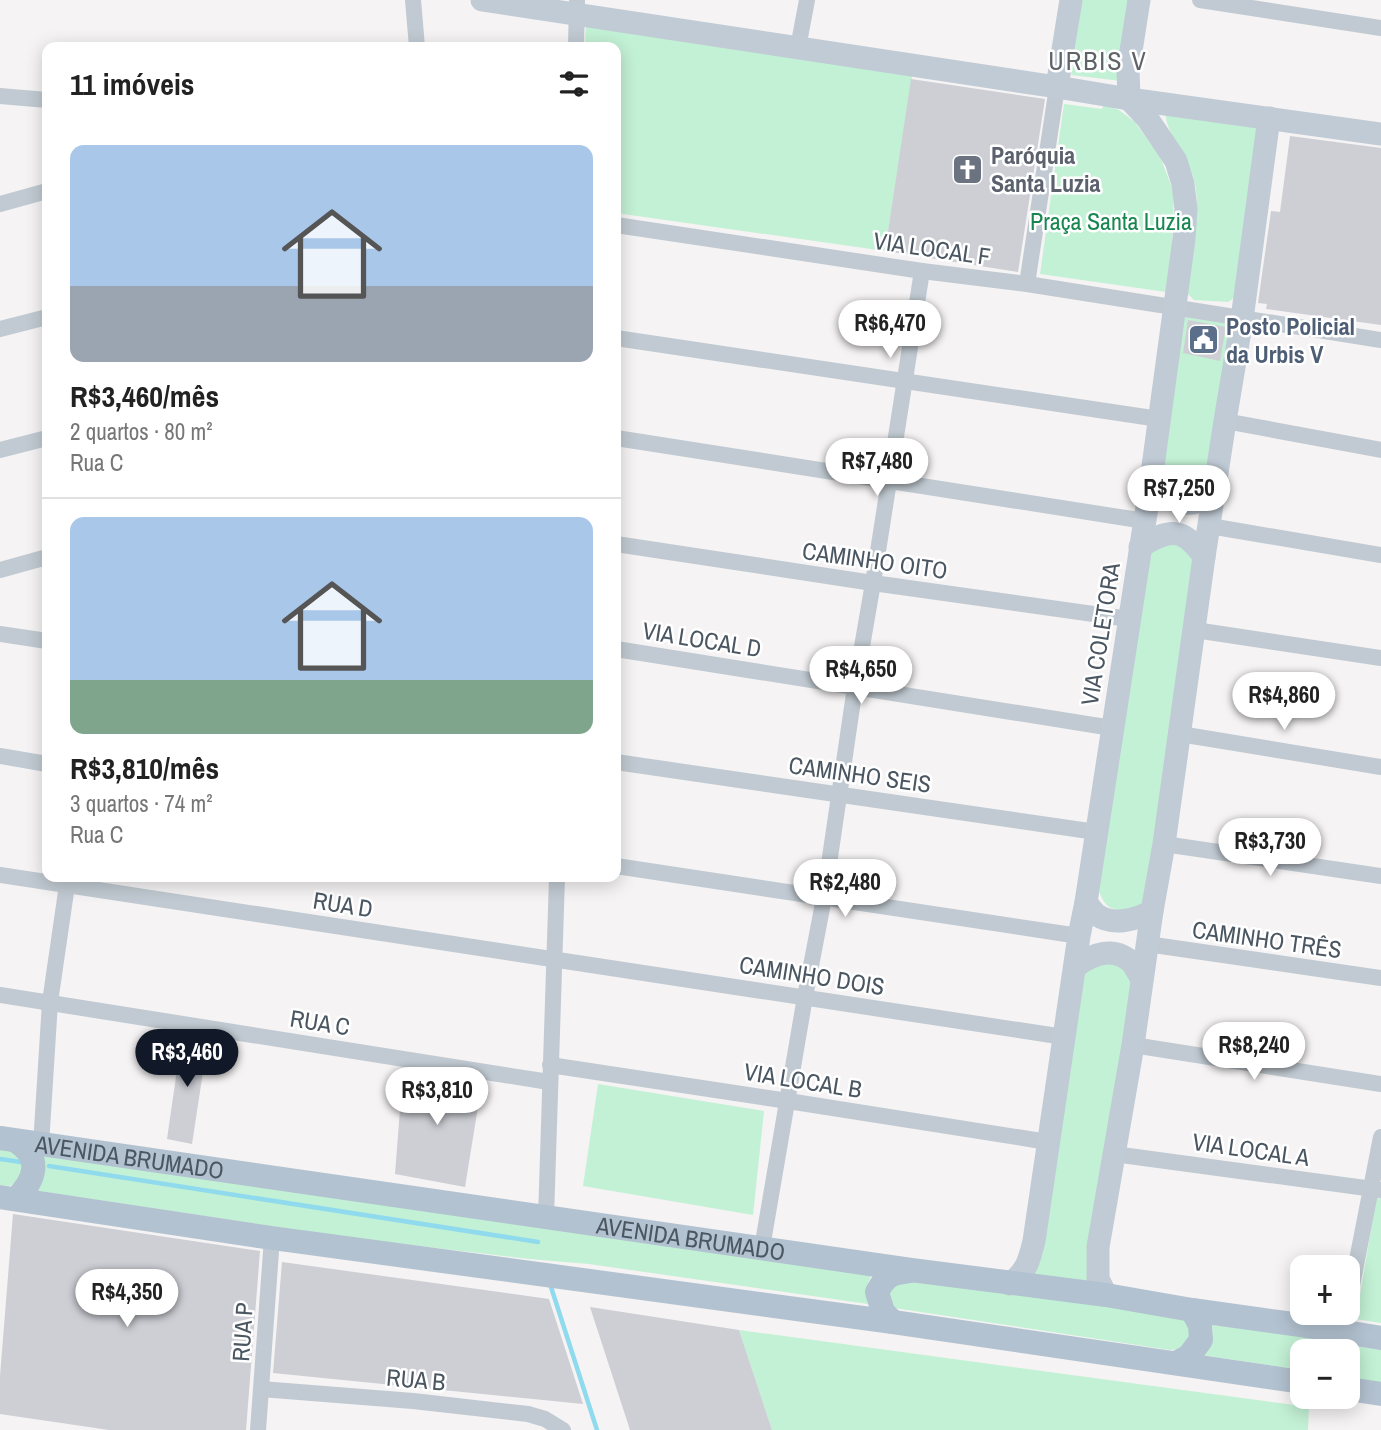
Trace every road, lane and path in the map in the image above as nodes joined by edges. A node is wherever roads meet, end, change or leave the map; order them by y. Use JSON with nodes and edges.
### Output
{"nodes":[{"id":1,"x":413,"y":0,"type":"edge"},
{"id":2,"x":482,"y":0,"type":"edge"},
{"id":3,"x":807,"y":0,"type":"edge"},
{"id":4,"x":1071,"y":0,"type":"edge"},
{"id":5,"x":1139,"y":0,"type":"edge"},
{"id":6,"x":1200,"y":0,"type":"edge"},
{"id":7,"x":577,"y":7,"type":"edge"},
{"id":8,"x":1381,"y":27,"type":"edge"},
{"id":9,"x":417,"y":42,"type":"edge"},
{"id":10,"x":576,"y":42,"type":"edge"},
{"id":11,"x":798,"y":48,"type":"junction"},
{"id":12,"x":1057,"y":87,"type":"junction"},
{"id":13,"x":0,"y":96,"type":"edge"},
{"id":14,"x":1129,"y":99,"type":"junction"},
{"id":15,"x":42,"y":100,"type":"edge"},
{"id":16,"x":1269,"y":118,"type":"junction"},
{"id":17,"x":1381,"y":134,"type":"edge"},
{"id":18,"x":42,"y":192,"type":"edge"},
{"id":19,"x":0,"y":204,"type":"edge"},
{"id":20,"x":621,"y":226,"type":"edge"},
{"id":21,"x":922,"y":271,"type":"junction"},
{"id":22,"x":1027,"y":284,"type":"junction"},
{"id":23,"x":1174,"y":307,"type":"junction"},
{"id":24,"x":42,"y":318,"type":"edge"},
{"id":25,"x":1242,"y":319,"type":"junction"},
{"id":26,"x":0,"y":330,"type":"edge"},
{"id":27,"x":621,"y":339,"type":"edge"},
{"id":28,"x":1381,"y":340,"type":"edge"},
{"id":29,"x":904,"y":381,"type":"junction"},
{"id":30,"x":1159,"y":419,"type":"junction"},
{"id":31,"x":1225,"y":421,"type":"junction"},
{"id":32,"x":42,"y":439,"type":"edge"},
{"id":33,"x":621,"y":439,"type":"edge"},
{"id":34,"x":0,"y":450,"type":"edge"},
{"id":35,"x":1381,"y":450,"type":"edge"},
{"id":36,"x":888,"y":481,"type":"junction"},
{"id":37,"x":1151,"y":481,"type":"junction"},
{"id":38,"x":1214,"y":491,"type":"junction"},
{"id":39,"x":1145,"y":521,"type":"junction"},
{"id":40,"x":1210,"y":526,"type":"junction"},
{"id":41,"x":621,"y":545,"type":"edge"},
{"id":42,"x":1140,"y":547,"type":"junction"},
{"id":43,"x":1381,"y":555,"type":"edge"},
{"id":44,"x":1205,"y":557,"type":"junction"},
{"id":45,"x":42,"y":558,"type":"edge"},
{"id":46,"x":0,"y":570,"type":"edge"},
{"id":47,"x":873,"y":583,"type":"junction"},
{"id":48,"x":1129,"y":619,"type":"junction"},
{"id":49,"x":1195,"y":629,"type":"junction"},
{"id":50,"x":0,"y":634,"type":"edge"},
{"id":51,"x":42,"y":641,"type":"edge"},
{"id":52,"x":621,"y":650,"type":"edge"},
{"id":53,"x":1381,"y":658,"type":"edge"},
{"id":54,"x":855,"y":687,"type":"junction"},
{"id":55,"x":1112,"y":728,"type":"junction"},
{"id":56,"x":1180,"y":734,"type":"junction"},
{"id":57,"x":0,"y":756,"type":"edge"},
{"id":58,"x":42,"y":763,"type":"edge"},
{"id":59,"x":621,"y":763,"type":"edge"},
{"id":60,"x":1381,"y":767,"type":"edge"},
{"id":61,"x":839,"y":793,"type":"junction"},
{"id":62,"x":1096,"y":832,"type":"junction"},
{"id":63,"x":1164,"y":844,"type":"junction"},
{"id":64,"x":621,"y":867,"type":"edge"},
{"id":65,"x":0,"y":875,"type":"edge"},
{"id":66,"x":1381,"y":876,"type":"edge"},
{"id":67,"x":42,"y":881,"type":"edge"},
{"id":68,"x":47,"y":882,"type":"edge"},
{"id":69,"x":557,"y":882,"type":"edge"},
{"id":70,"x":67,"y":885,"type":"junction"},
{"id":71,"x":824,"y":898,"type":"junction"},
{"id":72,"x":1086,"y":902,"type":"junction"},
{"id":73,"x":1152,"y":911,"type":"junction"},
{"id":74,"x":1079,"y":936,"type":"junction"},
{"id":75,"x":1147,"y":944,"type":"junction"},
{"id":76,"x":554,"y":960,"type":"junction"},
{"id":77,"x":1075,"y":967,"type":"junction"},
{"id":78,"x":1381,"y":978,"type":"edge"},
{"id":79,"x":1142,"y":979,"type":"junction"},
{"id":80,"x":0,"y":995,"type":"edge"},
{"id":81,"x":805,"y":997,"type":"junction"},
{"id":82,"x":50,"y":1002,"type":"junction"},
{"id":83,"x":1064,"y":1037,"type":"junction"},
{"id":84,"x":1133,"y":1045,"type":"junction"},
{"id":85,"x":550,"y":1074,"type":"junction"},
{"id":86,"x":1381,"y":1084,"type":"edge"},
{"id":87,"x":788,"y":1101,"type":"junction"},
{"id":88,"x":1381,"y":1137,"type":"edge"},
{"id":89,"x":8,"y":1140,"type":"edge"},
{"id":90,"x":1048,"y":1142,"type":"junction"},
{"id":91,"x":41,"y":1144,"type":"junction"},
{"id":92,"x":1114,"y":1154,"type":"junction"},
{"id":93,"x":1376,"y":1189,"type":"edge"},
{"id":94,"x":8,"y":1198,"type":"edge"},
{"id":95,"x":546,"y":1218,"type":"junction"},
{"id":96,"x":272,"y":1238,"type":"junction"},
{"id":97,"x":762,"y":1248,"type":"junction"},
{"id":98,"x":1360,"y":1256,"type":"edge"},
{"id":99,"x":911,"y":1270,"type":"junction"},
{"id":100,"x":1010,"y":1284,"type":"junction"},
{"id":101,"x":1106,"y":1295,"type":"junction"},
{"id":102,"x":1192,"y":1310,"type":"junction"},
{"id":103,"x":1290,"y":1318,"type":"edge"},
{"id":104,"x":893,"y":1322,"type":"junction"},
{"id":105,"x":1351,"y":1325,"type":"edge"},
{"id":106,"x":1381,"y":1338,"type":"edge"},
{"id":107,"x":1176,"y":1363,"type":"junction"},
{"id":108,"x":1290,"y":1380,"type":"edge"},
{"id":109,"x":261,"y":1389,"type":"junction"},
{"id":110,"x":1360,"y":1391,"type":"edge"},
{"id":111,"x":1381,"y":1394,"type":"edge"},
{"id":112,"x":258,"y":1430,"type":"edge"},
{"id":113,"x":563,"y":1430,"type":"edge"}],
"edges":[{"from":1,"to":9,"type":"street"},
{"from":2,"to":7,"type":"street"},
{"from":3,"to":11,"type":"street"},
{"from":4,"to":12,"type":"street"},
{"from":5,"to":14,"type":"street"},
{"from":6,"to":8,"type":"street"},
{"from":7,"to":10,"type":"street"},
{"from":7,"to":11,"type":"street"},
{"from":11,"to":12,"type":"street"},
{"from":12,"to":14,"type":"street"},
{"from":12,"to":22,"type":"street"},
{"from":13,"to":15,"type":"street"},
{"from":14,"to":16,"type":"street"},
{"from":14,"to":23,"type":"street","name":"VIA COLETORA"},
{"from":16,"to":17,"type":"street"},
{"from":16,"to":25,"type":"street"},
{"from":18,"to":19,"type":"street"},
{"from":20,"to":21,"type":"street","name":"VIA LOCAL F"},
{"from":21,"to":22,"type":"street","name":"VIA LOCAL F"},
{"from":21,"to":29,"type":"street"},
{"from":22,"to":23,"type":"street","name":"VIA LOCAL F"},
{"from":23,"to":25,"type":"street","name":"VIA LOCAL F"},
{"from":23,"to":30,"type":"street","name":"VIA COLETORA"},
{"from":24,"to":26,"type":"street"},
{"from":25,"to":28,"type":"street","name":"VIA LOCAL F"},
{"from":25,"to":31,"type":"street"},
{"from":27,"to":29,"type":"street"},
{"from":29,"to":30,"type":"street"},
{"from":29,"to":36,"type":"street"},
{"from":30,"to":37,"type":"street","name":"VIA COLETORA"},
{"from":31,"to":35,"type":"street"},
{"from":31,"to":38,"type":"street"},
{"from":32,"to":34,"type":"street"},
{"from":33,"to":36,"type":"street"},
{"from":36,"to":39,"type":"street"},
{"from":36,"to":47,"type":"street"},
{"from":37,"to":38,"type":"street"},
{"from":37,"to":39,"type":"street","name":"VIA COLETORA"},
{"from":38,"to":40,"type":"street"},
{"from":39,"to":42,"type":"street","name":"VIA COLETORA"},
{"from":40,"to":43,"type":"street"},
{"from":40,"to":44,"type":"street"},
{"from":41,"to":47,"type":"street","name":"CAMINHO OITO"},
{"from":42,"to":44,"type":"street"},
{"from":42,"to":48,"type":"street","name":"VIA COLETORA"},
{"from":44,"to":49,"type":"street"},
{"from":45,"to":46,"type":"street"},
{"from":47,"to":48,"type":"street","name":"CAMINHO OITO"},
{"from":47,"to":54,"type":"street"},
{"from":48,"to":55,"type":"street","name":"VIA COLETORA"},
{"from":49,"to":53,"type":"street"},
{"from":49,"to":56,"type":"street"},
{"from":50,"to":51,"type":"street"},
{"from":52,"to":54,"type":"street","name":"VIA LOCAL D"},
{"from":54,"to":55,"type":"street","name":"VIA LOCAL D"},
{"from":54,"to":61,"type":"street"},
{"from":55,"to":62,"type":"street","name":"VIA COLETORA"},
{"from":56,"to":60,"type":"street"},
{"from":56,"to":63,"type":"street"},
{"from":57,"to":58,"type":"street"},
{"from":59,"to":61,"type":"street","name":"CAMINHO SEIS"},
{"from":61,"to":62,"type":"street","name":"CAMINHO SEIS"},
{"from":61,"to":71,"type":"street"},
{"from":62,"to":72,"type":"street","name":"VIA COLETORA"},
{"from":63,"to":66,"type":"street"},
{"from":63,"to":73,"type":"street"},
{"from":64,"to":71,"type":"street"},
{"from":65,"to":67,"type":"street","name":"RUA D"},
{"from":68,"to":70,"type":"street","name":"RUA D"},
{"from":69,"to":76,"type":"street"},
{"from":70,"to":76,"type":"street","name":"RUA D"},
{"from":70,"to":82,"type":"street"},
{"from":71,"to":74,"type":"street"},
{"from":71,"to":81,"type":"street"},
{"from":72,"to":73,"type":"street"},
{"from":72,"to":74,"type":"street","name":"VIA COLETORA"},
{"from":73,"to":75,"type":"street"},
{"from":74,"to":77,"type":"street","name":"VIA COLETORA"},
{"from":75,"to":78,"type":"street","name":"CAMINHO TRÊS"},
{"from":75,"to":79,"type":"street"},
{"from":76,"to":81,"type":"street","name":"CAMINHO DOIS"},
{"from":76,"to":85,"type":"street"},
{"from":77,"to":79,"type":"street"},
{"from":77,"to":83,"type":"street","name":"VIA COLETORA"},
{"from":79,"to":84,"type":"street"},
{"from":80,"to":82,"type":"street","name":"RUA C"},
{"from":81,"to":83,"type":"street","name":"CAMINHO DOIS"},
{"from":81,"to":87,"type":"street"},
{"from":82,"to":85,"type":"street","name":"RUA C"},
{"from":82,"to":91,"type":"street"},
{"from":83,"to":90,"type":"street","name":"VIA COLETORA"},
{"from":84,"to":86,"type":"street"},
{"from":84,"to":92,"type":"street"},
{"from":85,"to":87,"type":"street","name":"VIA LOCAL B"},
{"from":85,"to":95,"type":"street"},
{"from":87,"to":90,"type":"street","name":"VIA LOCAL B"},
{"from":87,"to":97,"type":"street"},
{"from":88,"to":93,"type":"street"},
{"from":89,"to":91,"type":"main road","name":"AVENIDA BRUMADO"},
{"from":89,"to":94,"type":"main road"},
{"from":90,"to":100,"type":"street","name":"VIA COLETORA"},
{"from":91,"to":95,"type":"main road","name":"AVENIDA BRUMADO"},
{"from":92,"to":93,"type":"street","name":"VIA LOCAL A"},
{"from":92,"to":101,"type":"street"},
{"from":93,"to":98,"type":"street"},
{"from":94,"to":96,"type":"main road"},
{"from":95,"to":97,"type":"main road","name":"AVENIDA BRUMADO"},
{"from":96,"to":104,"type":"main road"},
{"from":96,"to":109,"type":"street","name":"RUA P"},
{"from":97,"to":99,"type":"main road","name":"AVENIDA BRUMADO"},
{"from":99,"to":100,"type":"main road","name":"AVENIDA BRUMADO"},
{"from":99,"to":104,"type":"main road"},
{"from":100,"to":101,"type":"main road","name":"AVENIDA BRUMADO"},
{"from":101,"to":102,"type":"main road","name":"AVENIDA BRUMADO"},
{"from":102,"to":103,"type":"main road","name":"AVENIDA BRUMADO"},
{"from":102,"to":107,"type":"main road"},
{"from":104,"to":107,"type":"main road"},
{"from":105,"to":106,"type":"main road","name":"AVENIDA BRUMADO"},
{"from":107,"to":108,"type":"main road"},
{"from":109,"to":112,"type":"street","name":"RUA P"},
{"from":109,"to":113,"type":"street","name":"RUA B"},
{"from":110,"to":111,"type":"main road"}]}
